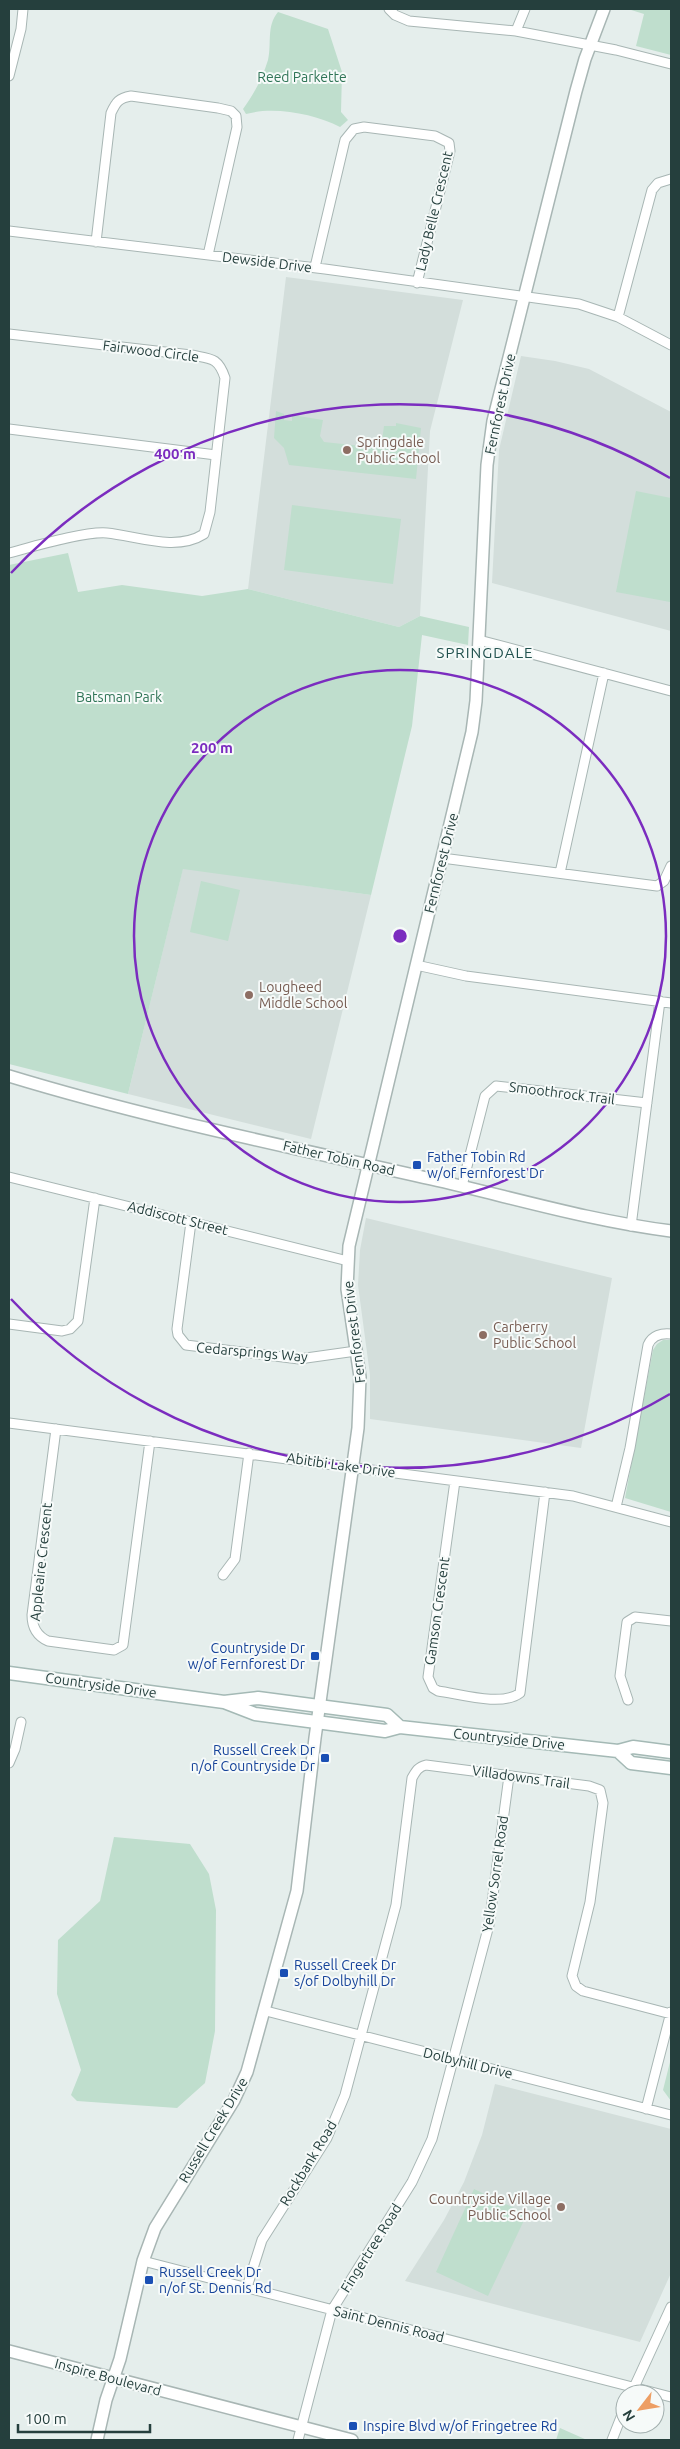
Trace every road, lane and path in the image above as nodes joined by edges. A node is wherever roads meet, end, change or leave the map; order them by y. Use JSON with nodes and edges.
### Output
{"nodes":[{"id":1,"x":23,"y":9,"type":"edge"},
{"id":2,"x":389,"y":9,"type":"edge"},
{"id":3,"x":525,"y":9,"type":"edge"},
{"id":4,"x":604,"y":9,"type":"edge"},
{"id":5,"x":516,"y":31,"type":"junction"},
{"id":6,"x":590,"y":45,"type":"junction"},
{"id":7,"x":671,"y":64,"type":"edge"},
{"id":8,"x":9,"y":76,"type":"edge"},
{"id":9,"x":671,"y":179,"type":"edge"},
{"id":10,"x":9,"y":231,"type":"edge"},
{"id":11,"x":96,"y":242,"type":"junction"},
{"id":12,"x":208,"y":255,"type":"junction"},
{"id":13,"x":315,"y":267,"type":"junction"},
{"id":14,"x":417,"y":283,"type":"junction"},
{"id":15,"x":525,"y":297,"type":"junction"},
{"id":16,"x":618,"y":317,"type":"junction"},
{"id":17,"x":9,"y":334,"type":"edge"},
{"id":18,"x":671,"y":345,"type":"edge"},
{"id":19,"x":9,"y":429,"type":"edge"},
{"id":20,"x":216,"y":455,"type":"junction"},
{"id":21,"x":9,"y":553,"type":"edge"},
{"id":22,"x":479,"y":640,"type":"junction"},
{"id":23,"x":604,"y":673,"type":"junction"},
{"id":24,"x":671,"y":691,"type":"edge"},
{"id":25,"x":442,"y":858,"type":"junction"},
{"id":26,"x":671,"y":866,"type":"edge"},
{"id":27,"x":560,"y":873,"type":"junction"},
{"id":28,"x":416,"y":965,"type":"junction"},
{"id":29,"x":660,"y":1001,"type":"junction"},
{"id":30,"x":671,"y":1003,"type":"edge"},
{"id":31,"x":9,"y":1076,"type":"edge"},
{"id":32,"x":647,"y":1103,"type":"junction"},
{"id":33,"x":367,"y":1165,"type":"junction"},
{"id":34,"x":9,"y":1177,"type":"edge"},
{"id":35,"x":462,"y":1186,"type":"junction"},
{"id":36,"x":95,"y":1198,"type":"junction"},
{"id":37,"x":191,"y":1222,"type":"junction"},
{"id":38,"x":631,"y":1226,"type":"junction"},
{"id":39,"x":671,"y":1231,"type":"edge"},
{"id":40,"x":348,"y":1261,"type":"junction"},
{"id":41,"x":9,"y":1324,"type":"edge"},
{"id":42,"x":671,"y":1334,"type":"edge"},
{"id":43,"x":356,"y":1351,"type":"junction"},
{"id":44,"x":9,"y":1423,"type":"edge"},
{"id":45,"x":56,"y":1429,"type":"junction"},
{"id":46,"x":150,"y":1441,"type":"junction"},
{"id":47,"x":249,"y":1453,"type":"junction"},
{"id":48,"x":353,"y":1467,"type":"junction"},
{"id":49,"x":455,"y":1480,"type":"junction"},
{"id":50,"x":545,"y":1492,"type":"junction"},
{"id":51,"x":616,"y":1507,"type":"junction"},
{"id":52,"x":671,"y":1522,"type":"edge"},
{"id":53,"x":223,"y":1575,"type":"dead end"},
{"id":54,"x":671,"y":1621,"type":"edge"},
{"id":55,"x":9,"y":1673,"type":"edge"},
{"id":56,"x":628,"y":1700,"type":"dead end"},
{"id":57,"x":224,"y":1702,"type":"junction"},
{"id":58,"x":320,"y":1706,"type":"junction"},
{"id":59,"x":21,"y":1722,"type":"dead end"},
{"id":60,"x":317,"y":1722,"type":"junction"},
{"id":61,"x":400,"y":1727,"type":"junction"},
{"id":62,"x":618,"y":1751,"type":"junction"},
{"id":63,"x":671,"y":1752,"type":"edge"},
{"id":64,"x":9,"y":1763,"type":"edge"},
{"id":65,"x":671,"y":1768,"type":"edge"},
{"id":66,"x":509,"y":1776,"type":"junction"},
{"id":67,"x":266,"y":2011,"type":"junction"},
{"id":68,"x":671,"y":2013,"type":"edge"},
{"id":69,"x":362,"y":2035,"type":"junction"},
{"id":70,"x":454,"y":2059,"type":"junction"},
{"id":71,"x":646,"y":2109,"type":"junction"},
{"id":72,"x":671,"y":2115,"type":"edge"},
{"id":73,"x":143,"y":2261,"type":"junction"},
{"id":74,"x":248,"y":2287,"type":"junction"},
{"id":75,"x":671,"y":2307,"type":"edge"},
{"id":76,"x":332,"y":2310,"type":"junction"},
{"id":77,"x":9,"y":2351,"type":"edge"},
{"id":78,"x":113,"y":2378,"type":"junction"},
{"id":79,"x":636,"y":2384,"type":"edge"},
{"id":80,"x":615,"y":2386,"type":"edge"},
{"id":81,"x":301,"y":2427,"type":"junction"},
{"id":82,"x":97,"y":2440,"type":"edge"},
{"id":83,"x":298,"y":2440,"type":"edge"},
{"id":84,"x":352,"y":2440,"type":"edge"}],
"edges":[{"from":1,"to":8,"type":"street"},
{"from":2,"to":5,"type":"street"},
{"from":3,"to":5,"type":"street"},
{"from":4,"to":6,"type":"street","name":"Fernforest Drive"},
{"from":5,"to":6,"type":"street"},
{"from":6,"to":7,"type":"street"},
{"from":6,"to":15,"type":"street","name":"Fernforest Drive"},
{"from":9,"to":16,"type":"street"},
{"from":10,"to":11,"type":"street","name":"Dewside Drive"},
{"from":11,"to":12,"type":"street","name":"Dewside Drive"},
{"from":11,"to":12,"type":"street"},
{"from":12,"to":13,"type":"street","name":"Dewside Drive"},
{"from":13,"to":14,"type":"street","name":"Dewside Drive"},
{"from":13,"to":14,"type":"street","name":"Lady Belle Crescent"},
{"from":14,"to":15,"type":"street","name":"Dewside Drive"},
{"from":15,"to":16,"type":"street","name":"Dewside Drive"},
{"from":15,"to":22,"type":"street","name":"Fernforest Drive"},
{"from":16,"to":18,"type":"street","name":"Dewside Drive"},
{"from":17,"to":20,"type":"street","name":"Fairwood Circle"},
{"from":19,"to":20,"type":"street"},
{"from":20,"to":21,"type":"street","name":"Fairwood Circle"},
{"from":22,"to":23,"type":"street"},
{"from":22,"to":25,"type":"street","name":"Fernforest Drive"},
{"from":23,"to":24,"type":"street"},
{"from":23,"to":27,"type":"street"},
{"from":25,"to":27,"type":"street"},
{"from":25,"to":28,"type":"street","name":"Fernforest Drive"},
{"from":26,"to":27,"type":"street"},
{"from":28,"to":29,"type":"street"},
{"from":28,"to":33,"type":"street","name":"Fernforest Drive"},
{"from":29,"to":30,"type":"street"},
{"from":29,"to":32,"type":"street"},
{"from":31,"to":33,"type":"street","name":"Father Tobin Road"},
{"from":32,"to":35,"type":"street","name":"Smoothrock Trail"},
{"from":32,"to":38,"type":"street"},
{"from":33,"to":35,"type":"street","name":"Father Tobin Road"},
{"from":33,"to":40,"type":"street","name":"Fernforest Drive"},
{"from":34,"to":36,"type":"street","name":"Addiscott Street"},
{"from":35,"to":38,"type":"street","name":"Father Tobin Road"},
{"from":36,"to":37,"type":"street","name":"Addiscott Street"},
{"from":36,"to":41,"type":"street"},
{"from":37,"to":40,"type":"street","name":"Addiscott Street"},
{"from":37,"to":43,"type":"street","name":"Cedarsprings Way"},
{"from":38,"to":39,"type":"street","name":"Father Tobin Road"},
{"from":40,"to":43,"type":"street","name":"Fernforest Drive"},
{"from":42,"to":51,"type":"street"},
{"from":43,"to":48,"type":"street","name":"Fernforest Drive"},
{"from":44,"to":45,"type":"street","name":"Abitibi Lake Drive"},
{"from":45,"to":46,"type":"street","name":"Abitibi Lake Drive"},
{"from":45,"to":46,"type":"street","name":"Appleaire Crescent"},
{"from":46,"to":47,"type":"street","name":"Abitibi Lake Drive"},
{"from":47,"to":48,"type":"street","name":"Abitibi Lake Drive"},
{"from":47,"to":53,"type":"street"},
{"from":48,"to":49,"type":"street","name":"Abitibi Lake Drive"},
{"from":48,"to":58,"type":"street","name":"Fernforest Drive"},
{"from":49,"to":50,"type":"street","name":"Abitibi Lake Drive"},
{"from":49,"to":50,"type":"street","name":"Gamson Crescent"},
{"from":50,"to":51,"type":"street","name":"Abitibi Lake Drive"},
{"from":51,"to":52,"type":"street","name":"Abitibi Lake Drive"},
{"from":54,"to":56,"type":"street"},
{"from":55,"to":57,"type":"main road","name":"Countryside Drive"},
{"from":57,"to":58,"type":"main road","name":"Countryside Drive"},
{"from":57,"to":60,"type":"main road","name":"Countryside Drive"},
{"from":58,"to":60,"type":"street","name":"Fernforest Drive"},
{"from":58,"to":61,"type":"main road","name":"Countryside Drive"},
{"from":59,"to":64,"type":"street"},
{"from":60,"to":61,"type":"main road","name":"Countryside Drive"},
{"from":60,"to":67,"type":"street","name":"Russell Creek Drive"},
{"from":61,"to":62,"type":"main road","name":"Countryside Drive"},
{"from":62,"to":63,"type":"main road","name":"Countryside Drive"},
{"from":62,"to":65,"type":"main road","name":"Countryside Drive"},
{"from":66,"to":68,"type":"street","name":"Villadowns Trail"},
{"from":66,"to":69,"type":"street","name":"Villadowns Trail"},
{"from":66,"to":70,"type":"street","name":"Yellow Sorrel Road"},
{"from":67,"to":69,"type":"street","name":"Dolbyhill Drive"},
{"from":67,"to":73,"type":"street","name":"Russell Creek Drive"},
{"from":68,"to":71,"type":"street"},
{"from":69,"to":70,"type":"street","name":"Dolbyhill Drive"},
{"from":69,"to":74,"type":"street","name":"Rockbank Road"},
{"from":70,"to":71,"type":"street","name":"Dolbyhill Drive"},
{"from":70,"to":76,"type":"street","name":"Fingertree Road"},
{"from":71,"to":72,"type":"street","name":"Dolbyhill Drive"},
{"from":73,"to":74,"type":"street","name":"Saint Dennis Road"},
{"from":73,"to":78,"type":"street","name":"Russell Creek Drive"},
{"from":74,"to":76,"type":"street","name":"Saint Dennis Road"},
{"from":75,"to":79,"type":"street"},
{"from":76,"to":80,"type":"street","name":"Saint Dennis Road"},
{"from":76,"to":81,"type":"street","name":"Fingertree Road"},
{"from":77,"to":78,"type":"street","name":"Inspire Boulevard"},
{"from":78,"to":81,"type":"street","name":"Inspire Boulevard"},
{"from":78,"to":82,"type":"street","name":"Russell Creek Drive"},
{"from":81,"to":83,"type":"street","name":"Fingertree Road"},
{"from":81,"to":84,"type":"street","name":"Inspire Boulevard"}]}
